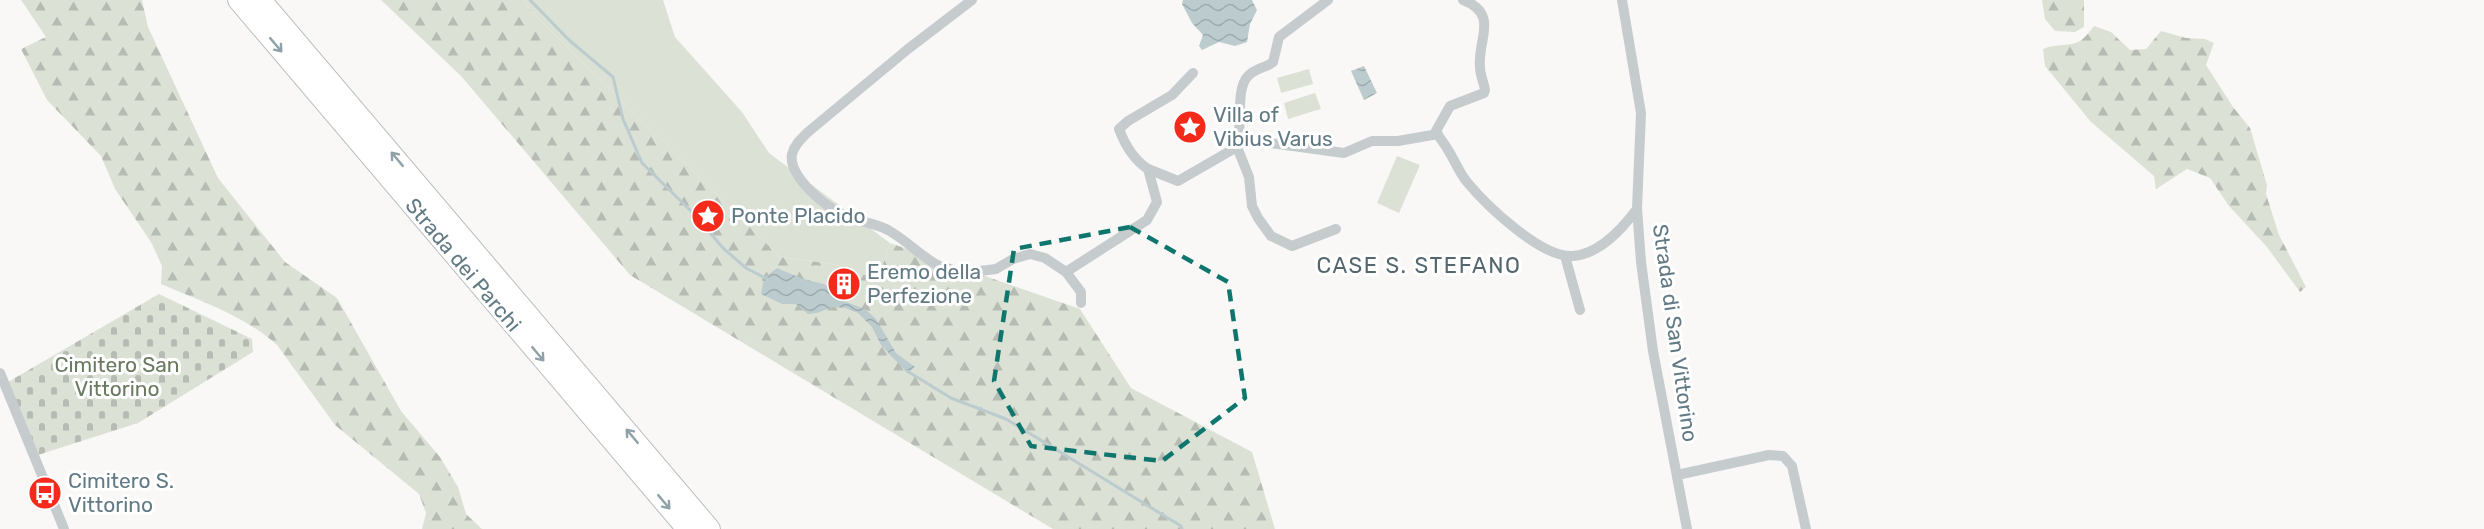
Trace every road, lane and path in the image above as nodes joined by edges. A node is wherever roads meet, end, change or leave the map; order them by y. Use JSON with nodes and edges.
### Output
{"nodes":[{"id":1,"x":238,"y":0,"type":"edge"},
{"id":2,"x":261,"y":0,"type":"edge"},
{"id":3,"x":972,"y":0,"type":"edge"},
{"id":4,"x":1328,"y":0,"type":"edge"},
{"id":5,"x":1463,"y":0,"type":"edge"},
{"id":6,"x":1622,"y":0,"type":"edge"},
{"id":7,"x":1193,"y":73,"type":"dead end"},
{"id":8,"x":1437,"y":135,"type":"junction"},
{"id":9,"x":1238,"y":143,"type":"junction"},
{"id":10,"x":1148,"y":169,"type":"junction"},
{"id":11,"x":1637,"y":208,"type":"junction"},
{"id":12,"x":1336,"y":229,"type":"dead end"},
{"id":13,"x":1565,"y":256,"type":"junction"},
{"id":14,"x":1066,"y":272,"type":"junction"},
{"id":15,"x":1081,"y":303,"type":"dead end"},
{"id":16,"x":1580,"y":310,"type":"dead end"},
{"id":17,"x":0,"y":373,"type":"edge"},
{"id":18,"x":1677,"y":475,"type":"junction"},
{"id":19,"x":64,"y":529,"type":"edge"},
{"id":20,"x":687,"y":529,"type":"edge"},
{"id":21,"x":710,"y":529,"type":"edge"},
{"id":22,"x":1687,"y":529,"type":"edge"},
{"id":23,"x":1806,"y":529,"type":"edge"}],
"edges":[{"from":1,"to":20,"type":"highway","name":"Strada dei Parchi","one_way":true},
{"from":21,"to":2,"type":"highway","name":"Strada dei Parchi","one_way":true},
{"from":3,"to":14,"type":"street"},
{"from":4,"to":9,"type":"street"},
{"from":5,"to":8,"type":"street"},
{"from":6,"to":11,"type":"street","name":"Strada di San Vittorino"},
{"from":7,"to":10,"type":"street"},
{"from":8,"to":9,"type":"street"},
{"from":8,"to":13,"type":"street"},
{"from":9,"to":10,"type":"street"},
{"from":9,"to":12,"type":"street"},
{"from":10,"to":14,"type":"street"},
{"from":11,"to":13,"type":"street"},
{"from":11,"to":18,"type":"street","name":"Strada di San Vittorino"},
{"from":13,"to":16,"type":"street"},
{"from":14,"to":15,"type":"street"},
{"from":17,"to":19,"type":"street"},
{"from":18,"to":22,"type":"street","name":"Strada di San Vittorino"},
{"from":18,"to":23,"type":"street"}]}
